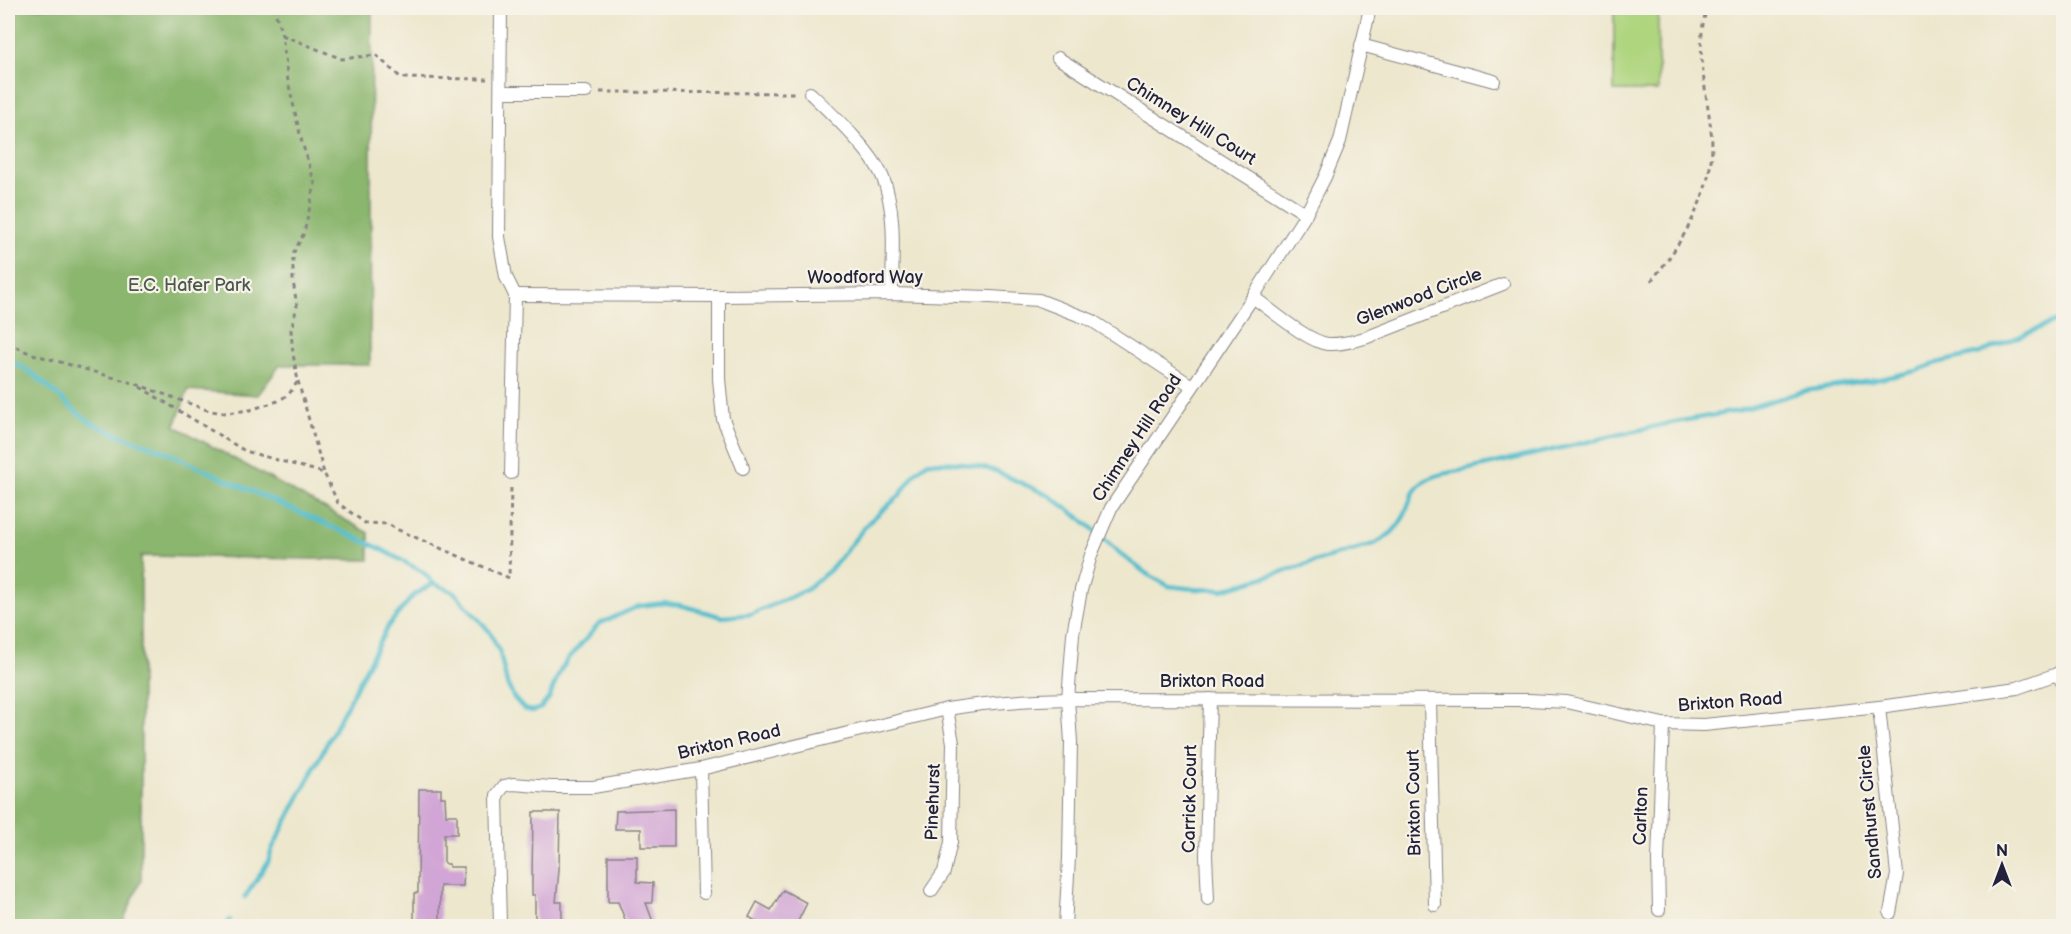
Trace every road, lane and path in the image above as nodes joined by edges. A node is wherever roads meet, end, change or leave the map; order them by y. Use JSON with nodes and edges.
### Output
{"nodes":[{"id":1,"x":274,"y":8,"type":"edge"},
{"id":2,"x":501,"y":8,"type":"edge"},
{"id":3,"x":1707,"y":8,"type":"edge"},
{"id":4,"x":1367,"y":9,"type":"edge"},
{"id":5,"x":282,"y":35,"type":"junction"},
{"id":6,"x":1360,"y":45,"type":"junction"},
{"id":7,"x":1058,"y":58,"type":"dead end"},
{"id":8,"x":1494,"y":81,"type":"dead end"},
{"id":9,"x":501,"y":86,"type":"junction"},
{"id":10,"x":586,"y":92,"type":"joint"},
{"id":11,"x":810,"y":93,"type":"joint"},
{"id":12,"x":1306,"y":214,"type":"junction"},
{"id":13,"x":1651,"y":281,"type":"dead end"},
{"id":14,"x":1503,"y":284,"type":"dead end"},
{"id":15,"x":892,"y":294,"type":"junction"},
{"id":16,"x":514,"y":295,"type":"junction"},
{"id":17,"x":719,"y":296,"type":"junction"},
{"id":18,"x":1253,"y":297,"type":"junction"},
{"id":19,"x":8,"y":343,"type":"edge"},
{"id":20,"x":298,"y":381,"type":"junction"},
{"id":21,"x":136,"y":384,"type":"junction"},
{"id":22,"x":1192,"y":386,"type":"junction"},
{"id":23,"x":743,"y":468,"type":"dead end"},
{"id":24,"x":324,"y":473,"type":"junction"},
{"id":25,"x":511,"y":473,"type":"joint"},
{"id":26,"x":2061,"y":676,"type":"edge"},
{"id":27,"x":1068,"y":699,"type":"junction"},
{"id":28,"x":1210,"y":699,"type":"junction"},
{"id":29,"x":1430,"y":700,"type":"junction"},
{"id":30,"x":1879,"y":707,"type":"junction"},
{"id":31,"x":947,"y":709,"type":"junction"},
{"id":32,"x":1663,"y":724,"type":"junction"},
{"id":33,"x":701,"y":769,"type":"junction"},
{"id":34,"x":931,"y":891,"type":"dead end"},
{"id":35,"x":704,"y":893,"type":"dead end"},
{"id":36,"x":1208,"y":899,"type":"dead end"},
{"id":37,"x":1435,"y":905,"type":"dead end"},
{"id":38,"x":1659,"y":910,"type":"dead end"},
{"id":39,"x":1890,"y":913,"type":"dead end"},
{"id":40,"x":500,"y":927,"type":"edge"},
{"id":41,"x":1065,"y":927,"type":"edge"}],
"edges":[{"from":1,"to":5,"type":"path"},
{"from":2,"to":9,"type":"street"},
{"from":3,"to":13,"type":"path"},
{"from":4,"to":6,"type":"street","name":"Chimney Hill Road"},
{"from":5,"to":9,"type":"path"},
{"from":5,"to":20,"type":"path"},
{"from":6,"to":8,"type":"street"},
{"from":6,"to":12,"type":"street","name":"Chimney Hill Road"},
{"from":7,"to":12,"type":"street","name":"Chimney Hill Court"},
{"from":9,"to":10,"type":"street"},
{"from":9,"to":16,"type":"street"},
{"from":10,"to":11,"type":"path"},
{"from":11,"to":15,"type":"street"},
{"from":12,"to":18,"type":"street","name":"Chimney Hill Road"},
{"from":14,"to":18,"type":"street","name":"Glenwood Circle"},
{"from":15,"to":17,"type":"street","name":"Woodford Way"},
{"from":15,"to":22,"type":"street","name":"Woodford Way"},
{"from":16,"to":17,"type":"street","name":"Woodford Way"},
{"from":16,"to":25,"type":"street"},
{"from":17,"to":23,"type":"street"},
{"from":18,"to":22,"type":"street","name":"Chimney Hill Road"},
{"from":19,"to":21,"type":"path"},
{"from":20,"to":21,"type":"path"},
{"from":20,"to":24,"type":"path"},
{"from":21,"to":24,"type":"path"},
{"from":22,"to":27,"type":"street","name":"Chimney Hill Road"},
{"from":24,"to":25,"type":"path"},
{"from":26,"to":30,"type":"street","name":"Brixton Road"},
{"from":27,"to":28,"type":"street","name":"Brixton Road"},
{"from":27,"to":31,"type":"street","name":"Brixton Road"},
{"from":27,"to":41,"type":"street","name":"Chimney Hill Road"},
{"from":28,"to":29,"type":"street","name":"Brixton Road"},
{"from":28,"to":36,"type":"street","name":"Carrick Court"},
{"from":29,"to":32,"type":"street","name":"Brixton Road"},
{"from":29,"to":37,"type":"street","name":"Brixton Court"},
{"from":30,"to":32,"type":"street","name":"Brixton Road"},
{"from":30,"to":39,"type":"street","name":"Sandhurst Circle"},
{"from":31,"to":33,"type":"street","name":"Brixton Road"},
{"from":31,"to":34,"type":"street","name":"Pinehurst"},
{"from":32,"to":38,"type":"street","name":"Carlton"},
{"from":33,"to":35,"type":"street"},
{"from":33,"to":40,"type":"street","name":"Brixton Road"}]}
